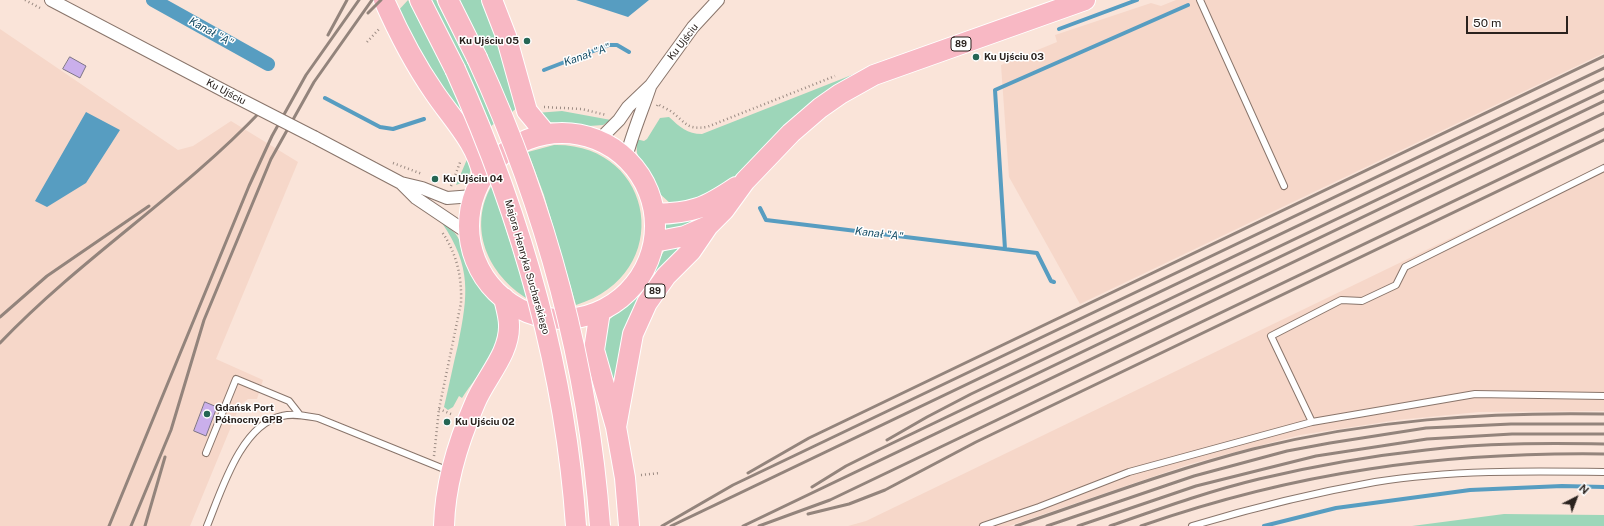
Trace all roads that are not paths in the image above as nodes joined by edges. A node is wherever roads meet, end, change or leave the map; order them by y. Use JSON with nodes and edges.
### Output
{"nodes":[{"id":1,"x":51,"y":0,"type":"edge"},
{"id":2,"x":384,"y":0,"type":"edge"},
{"id":3,"x":420,"y":0,"type":"edge"},
{"id":4,"x":448,"y":0,"type":"edge"},
{"id":5,"x":492,"y":0,"type":"edge"},
{"id":6,"x":718,"y":0,"type":"edge"},
{"id":7,"x":1086,"y":0,"type":"edge"},
{"id":8,"x":1200,"y":0,"type":"edge"},
{"id":9,"x":651,"y":85,"type":"junction"},
{"id":10,"x":546,"y":134,"type":"junction"},
{"id":11,"x":599,"y":140,"type":"junction"},
{"id":12,"x":626,"y":158,"type":"junction"},
{"id":13,"x":1604,"y":168,"type":"edge"},
{"id":14,"x":483,"y":176,"type":"junction"},
{"id":15,"x":745,"y":182,"type":"junction"},
{"id":16,"x":402,"y":183,"type":"junction"},
{"id":17,"x":1284,"y":186,"type":"dead end"},
{"id":18,"x":473,"y":196,"type":"junction"},
{"id":19,"x":655,"y":214,"type":"junction"},
{"id":20,"x":708,"y":226,"type":"junction"},
{"id":21,"x":468,"y":233,"type":"junction"},
{"id":22,"x":654,"y":242,"type":"junction"},
{"id":23,"x":504,"y":298,"type":"junction"},
{"id":24,"x":600,"y":311,"type":"junction"},
{"id":25,"x":1604,"y":396,"type":"edge"},
{"id":26,"x":300,"y":415,"type":"junction"},
{"id":27,"x":1312,"y":422,"type":"junction"},
{"id":28,"x":616,"y":426,"type":"junction"},
{"id":29,"x":206,"y":453,"type":"dead end"},
{"id":30,"x":451,"y":471,"type":"junction"},
{"id":31,"x":1604,"y":472,"type":"edge"},
{"id":32,"x":207,"y":526,"type":"edge"},
{"id":33,"x":444,"y":526,"type":"edge"},
{"id":34,"x":576,"y":526,"type":"edge"},
{"id":35,"x":600,"y":526,"type":"edge"},
{"id":36,"x":629,"y":526,"type":"edge"},
{"id":37,"x":983,"y":526,"type":"edge"},
{"id":38,"x":1192,"y":526,"type":"edge"}],
"edges":[{"from":1,"to":16,"type":"street","name":"Ku Ujściu","bridge":true},
{"from":2,"to":14,"type":"highway"},
{"from":3,"to":34,"type":"highway","name":"Majora Henryka Sucharskiego","bridge":true},
{"from":4,"to":35,"type":"highway","bridge":true},
{"from":5,"to":10,"type":"highway"},
{"from":6,"to":9,"type":"street","name":"Ku Ujściu"},
{"from":7,"to":15,"type":"highway","number":"89"},
{"from":8,"to":17,"type":"lane"},
{"from":9,"to":11,"type":"street","name":"Ku Ujściu"},
{"from":9,"to":12,"type":"street","name":"Ku Ujściu"},
{"from":10,"to":11,"type":"highway"},
{"from":10,"to":14,"type":"highway"},
{"from":11,"to":12,"type":"highway"},
{"from":12,"to":19,"type":"highway"},
{"from":13,"to":27,"type":"lane"},
{"from":14,"to":18,"type":"highway"},
{"from":15,"to":19,"type":"highway","number":"89"},
{"from":15,"to":20,"type":"highway","number":"89"},
{"from":16,"to":18,"type":"street","name":"Ku Ujściu"},
{"from":16,"to":21,"type":"street","name":"Ku Ujściu"},
{"from":18,"to":21,"type":"highway"},
{"from":19,"to":22,"type":"highway"},
{"from":20,"to":22,"type":"highway"},
{"from":20,"to":28,"type":"highway","number":"89"},
{"from":21,"to":23,"type":"highway"},
{"from":22,"to":24,"type":"highway"},
{"from":23,"to":24,"type":"highway"},
{"from":23,"to":30,"type":"highway"},
{"from":24,"to":28,"type":"highway"},
{"from":25,"to":27,"type":"lane"},
{"from":26,"to":29,"type":"lane"},
{"from":26,"to":30,"type":"lane"},
{"from":26,"to":32,"type":"lane"},
{"from":27,"to":37,"type":"lane"},
{"from":28,"to":36,"type":"highway","number":"89"},
{"from":30,"to":33,"type":"highway"},
{"from":31,"to":38,"type":"lane"}]}
